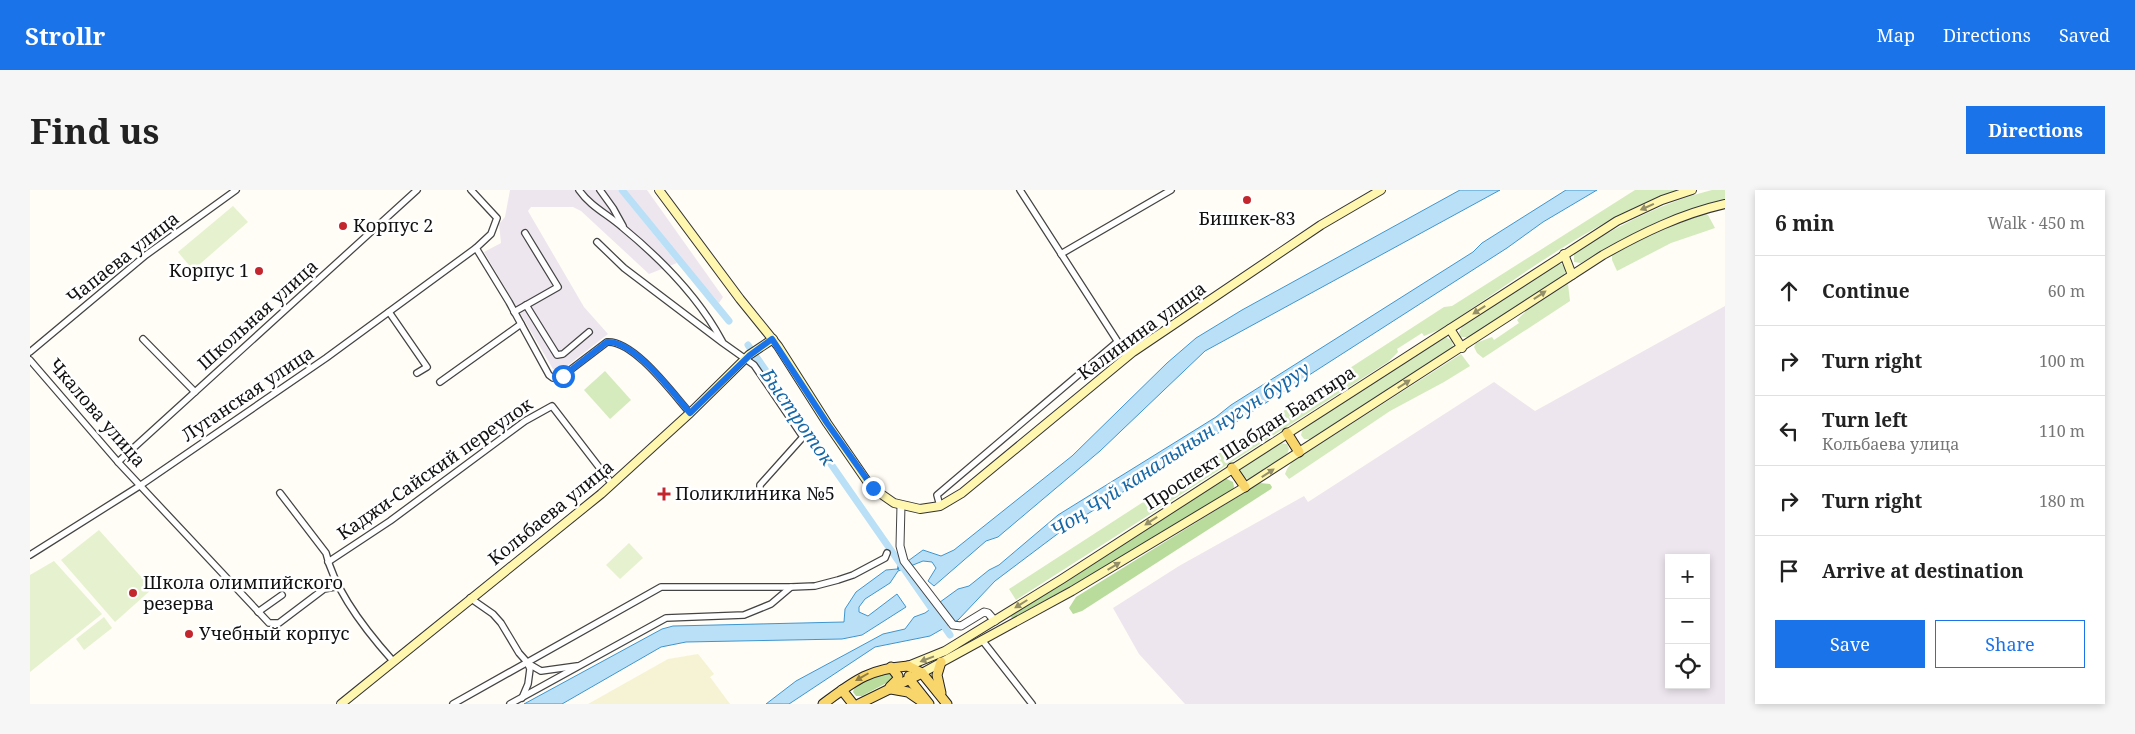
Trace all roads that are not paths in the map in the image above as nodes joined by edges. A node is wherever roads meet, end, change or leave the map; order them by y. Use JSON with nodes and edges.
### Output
{"nodes":[{"id":1,"x":236,"y":190,"type":"edge"},
{"id":2,"x":417,"y":190,"type":"edge"},
{"id":3,"x":471,"y":190,"type":"edge"},
{"id":4,"x":579,"y":190,"type":"edge"},
{"id":5,"x":600,"y":190,"type":"edge"},
{"id":6,"x":659,"y":190,"type":"edge"},
{"id":7,"x":1020,"y":190,"type":"edge"},
{"id":8,"x":1171,"y":190,"type":"edge"},
{"id":9,"x":1381,"y":190,"type":"edge"},
{"id":10,"x":1692,"y":190,"type":"edge"},
{"id":11,"x":1725,"y":204,"type":"edge"},
{"id":12,"x":624,"y":228,"type":"junction"},
{"id":13,"x":525,"y":233,"type":"dead end"},
{"id":14,"x":597,"y":242,"type":"dead end"},
{"id":15,"x":476,"y":248,"type":"junction"},
{"id":16,"x":1061,"y":254,"type":"junction"},
{"id":17,"x":1564,"y":254,"type":"junction"},
{"id":18,"x":1572,"y":274,"type":"junction"},
{"id":19,"x":526,"y":305,"type":"junction"},
{"id":20,"x":389,"y":312,"type":"junction"},
{"id":21,"x":514,"y":312,"type":"junction"},
{"id":22,"x":521,"y":324,"type":"junction"},
{"id":23,"x":1450,"y":329,"type":"junction"},
{"id":24,"x":589,"y":332,"type":"dead end"},
{"id":25,"x":143,"y":339,"type":"dead end"},
{"id":26,"x":772,"y":339,"type":"junction"},
{"id":27,"x":1118,"y":342,"type":"junction"},
{"id":28,"x":722,"y":343,"type":"junction"},
{"id":29,"x":1462,"y":348,"type":"junction"},
{"id":30,"x":30,"y":352,"type":"edge"},
{"id":31,"x":1127,"y":356,"type":"junction"},
{"id":32,"x":748,"y":357,"type":"junction"},
{"id":33,"x":30,"y":360,"type":"edge"},
{"id":34,"x":417,"y":373,"type":"dead end"},
{"id":35,"x":440,"y":382,"type":"dead end"},
{"id":36,"x":195,"y":392,"type":"junction"},
{"id":37,"x":690,"y":413,"type":"junction"},
{"id":38,"x":1287,"y":433,"type":"junction"},
{"id":39,"x":1299,"y":452,"type":"junction"},
{"id":40,"x":118,"y":462,"type":"junction"},
{"id":41,"x":1232,"y":468,"type":"junction"},
{"id":42,"x":612,"y":484,"type":"junction"},
{"id":43,"x":141,"y":485,"type":"junction"},
{"id":44,"x":1244,"y":487,"type":"junction"},
{"id":45,"x":760,"y":492,"type":"dead end"},
{"id":46,"x":280,"y":494,"type":"dead end"},
{"id":47,"x":901,"y":505,"type":"junction"},
{"id":48,"x":940,"y":506,"type":"junction"},
{"id":49,"x":887,"y":553,"type":"dead end"},
{"id":50,"x":30,"y":555,"type":"edge"},
{"id":51,"x":328,"y":562,"type":"junction"},
{"id":52,"x":340,"y":586,"type":"junction"},
{"id":53,"x":790,"y":587,"type":"junction"},
{"id":54,"x":282,"y":595,"type":"dead end"},
{"id":55,"x":470,"y":598,"type":"junction"},
{"id":56,"x":258,"y":612,"type":"junction"},
{"id":57,"x":995,"y":620,"type":"junction"},
{"id":58,"x":982,"y":640,"type":"junction"},
{"id":59,"x":393,"y":661,"type":"junction"},
{"id":60,"x":527,"y":662,"type":"junction"},
{"id":61,"x":941,"y":662,"type":"junction"},
{"id":62,"x":582,"y":665,"type":"junction"},
{"id":63,"x":908,"y":666,"type":"junction"},
{"id":64,"x":891,"y":667,"type":"junction"},
{"id":65,"x":922,"y":673,"type":"junction"},
{"id":66,"x":910,"y":680,"type":"junction"},
{"id":67,"x":888,"y":689,"type":"junction"},
{"id":68,"x":842,"y":690,"type":"junction"},
{"id":69,"x":522,"y":698,"type":"junction"},
{"id":70,"x":945,"y":702,"type":"edge"},
{"id":71,"x":341,"y":704,"type":"edge"},
{"id":72,"x":452,"y":704,"type":"edge"},
{"id":73,"x":510,"y":704,"type":"edge"},
{"id":74,"x":822,"y":704,"type":"edge"},
{"id":75,"x":853,"y":704,"type":"edge"},
{"id":76,"x":859,"y":704,"type":"edge"},
{"id":77,"x":927,"y":704,"type":"edge"},
{"id":78,"x":1032,"y":704,"type":"edge"}],
"edges":[{"from":1,"to":30,"type":"street","name":"Чапаева улица"},
{"from":2,"to":36,"type":"street","name":"Школьная улица"},
{"from":3,"to":15,"type":"street","name":"Луганская улица"},
{"from":4,"to":12,"type":"street"},
{"from":5,"to":12,"type":"street"},
{"from":6,"to":26,"type":"main road"},
{"from":7,"to":16,"type":"street"},
{"from":8,"to":16,"type":"street"},
{"from":9,"to":31,"type":"main road","name":"Калинина улица"},
{"from":10,"to":17,"type":"main road","name":"Проспект Шабдан Баатыра","one_way":true},
{"from":11,"to":18,"type":"main road","name":"Проспект Шабдан Баатыра"},
{"from":12,"to":28,"type":"street"},
{"from":13,"to":19,"type":"street"},
{"from":14,"to":28,"type":"street"},
{"from":15,"to":20,"type":"street","name":"Луганская улица"},
{"from":15,"to":21,"type":"street"},
{"from":16,"to":27,"type":"street"},
{"from":17,"to":18,"type":"main road"},
{"from":17,"to":23,"type":"main road","name":"Проспект Шабдан Баатыра","one_way":true},
{"from":29,"to":18,"type":"main road","name":"Проспект Шабдан Баатыра","one_way":true},
{"from":19,"to":21,"type":"street"},
{"from":19,"to":24,"type":"street"},
{"from":20,"to":34,"type":"street"},
{"from":20,"to":43,"type":"street","name":"Луганская улица"},
{"from":21,"to":22,"type":"street"},
{"from":22,"to":35,"type":"street"},
{"from":22,"to":37,"type":"street"},
{"from":23,"to":29,"type":"main road"},
{"from":23,"to":38,"type":"main road","name":"Проспект Шабдан Баатыра"},
{"from":25,"to":36,"type":"street"},
{"from":26,"to":32,"type":"main road","name":"Кольбаева улица"},
{"from":26,"to":47,"type":"main road"},
{"from":27,"to":31,"type":"street"},
{"from":27,"to":48,"type":"street"},
{"from":28,"to":32,"type":"street"},
{"from":39,"to":29,"type":"main road","name":"Проспект Шабдан Баатыра","one_way":true},
{"from":31,"to":48,"type":"main road","name":"Калинина улица"},
{"from":32,"to":37,"type":"main road","name":"Кольбаева улица"},
{"from":32,"to":45,"type":"street"},
{"from":33,"to":40,"type":"street","name":"Чкалова улица"},
{"from":36,"to":40,"type":"street","name":"Школьная улица"},
{"from":37,"to":42,"type":"main road","name":"Кольбаева улица"},
{"from":38,"to":39,"type":"main road"},
{"from":38,"to":41,"type":"main road","name":"Проспект Шабдан Баатыра"},
{"from":44,"to":39,"type":"main road","name":"Проспект Шабдан Баатыра","one_way":true},
{"from":40,"to":43,"type":"street","name":"Чкалова улица"},
{"from":41,"to":44,"type":"main road"},
{"from":41,"to":57,"type":"main road","name":"Проспект Шабдан Баатыра","one_way":true},
{"from":42,"to":51,"type":"street","name":"Каджи-Сайский переулок"},
{"from":42,"to":55,"type":"main road","name":"Кольбаева улица"},
{"from":43,"to":50,"type":"street","name":"Луганская улица"},
{"from":43,"to":56,"type":"street"},
{"from":58,"to":44,"type":"main road","name":"Проспект Шабдан Баатыра","one_way":true},
{"from":46,"to":51,"type":"street","name":"Каджи-Сайский переулок"},
{"from":47,"to":48,"type":"main road","name":"Калинина улица"},
{"from":47,"to":57,"type":"street"},
{"from":49,"to":53,"type":"street"},
{"from":51,"to":52,"type":"street","name":"Каджи-Сайский переулок"},
{"from":52,"to":56,"type":"street"},
{"from":52,"to":59,"type":"street","name":"Каджи-Сайский переулок"},
{"from":53,"to":60,"type":"street"},
{"from":53,"to":62,"type":"street"},
{"from":54,"to":56,"type":"street"},
{"from":55,"to":59,"type":"main road","name":"Кольбаева улица"},
{"from":55,"to":60,"type":"street"},
{"from":57,"to":63,"type":"main road","name":"Проспект Шабдан Баатыра","one_way":true},
{"from":58,"to":61,"type":"main road","name":"Проспект Шабдан Баатыра"},
{"from":58,"to":78,"type":"street"},
{"from":59,"to":71,"type":"main road","name":"Кольбаева улица"},
{"from":60,"to":62,"type":"street"},
{"from":60,"to":69,"type":"street"},
{"from":60,"to":72,"type":"street"},
{"from":61,"to":65,"type":"main road","name":"Проспект Шабдан Баатыра"},
{"from":61,"to":70,"type":"main road"},
{"from":62,"to":69,"type":"street"},
{"from":63,"to":64,"type":"main road","name":"Проспект Шабдан Баатыра"},
{"from":63,"to":65,"type":"main road"},
{"from":63,"to":66,"type":"main road"},
{"from":64,"to":67,"type":"main road"},
{"from":64,"to":68,"type":"main road","name":"Проспект Шабдан Баатыра","one_way":true},
{"from":65,"to":66,"type":"main road","name":"Проспект Шабдан Баатыра"},
{"from":65,"to":70,"type":"main road"},
{"from":66,"to":67,"type":"main road","name":"Проспект Шабдан Баатыра"},
{"from":66,"to":77,"type":"main road"},
{"from":67,"to":76,"type":"main road","name":"Проспект Шабдан Баатыра"},
{"from":67,"to":77,"type":"main road"},
{"from":68,"to":74,"type":"main road","name":"Проспект Шабдан Баатыра"},
{"from":68,"to":75,"type":"main road"},
{"from":69,"to":73,"type":"street"}]}
